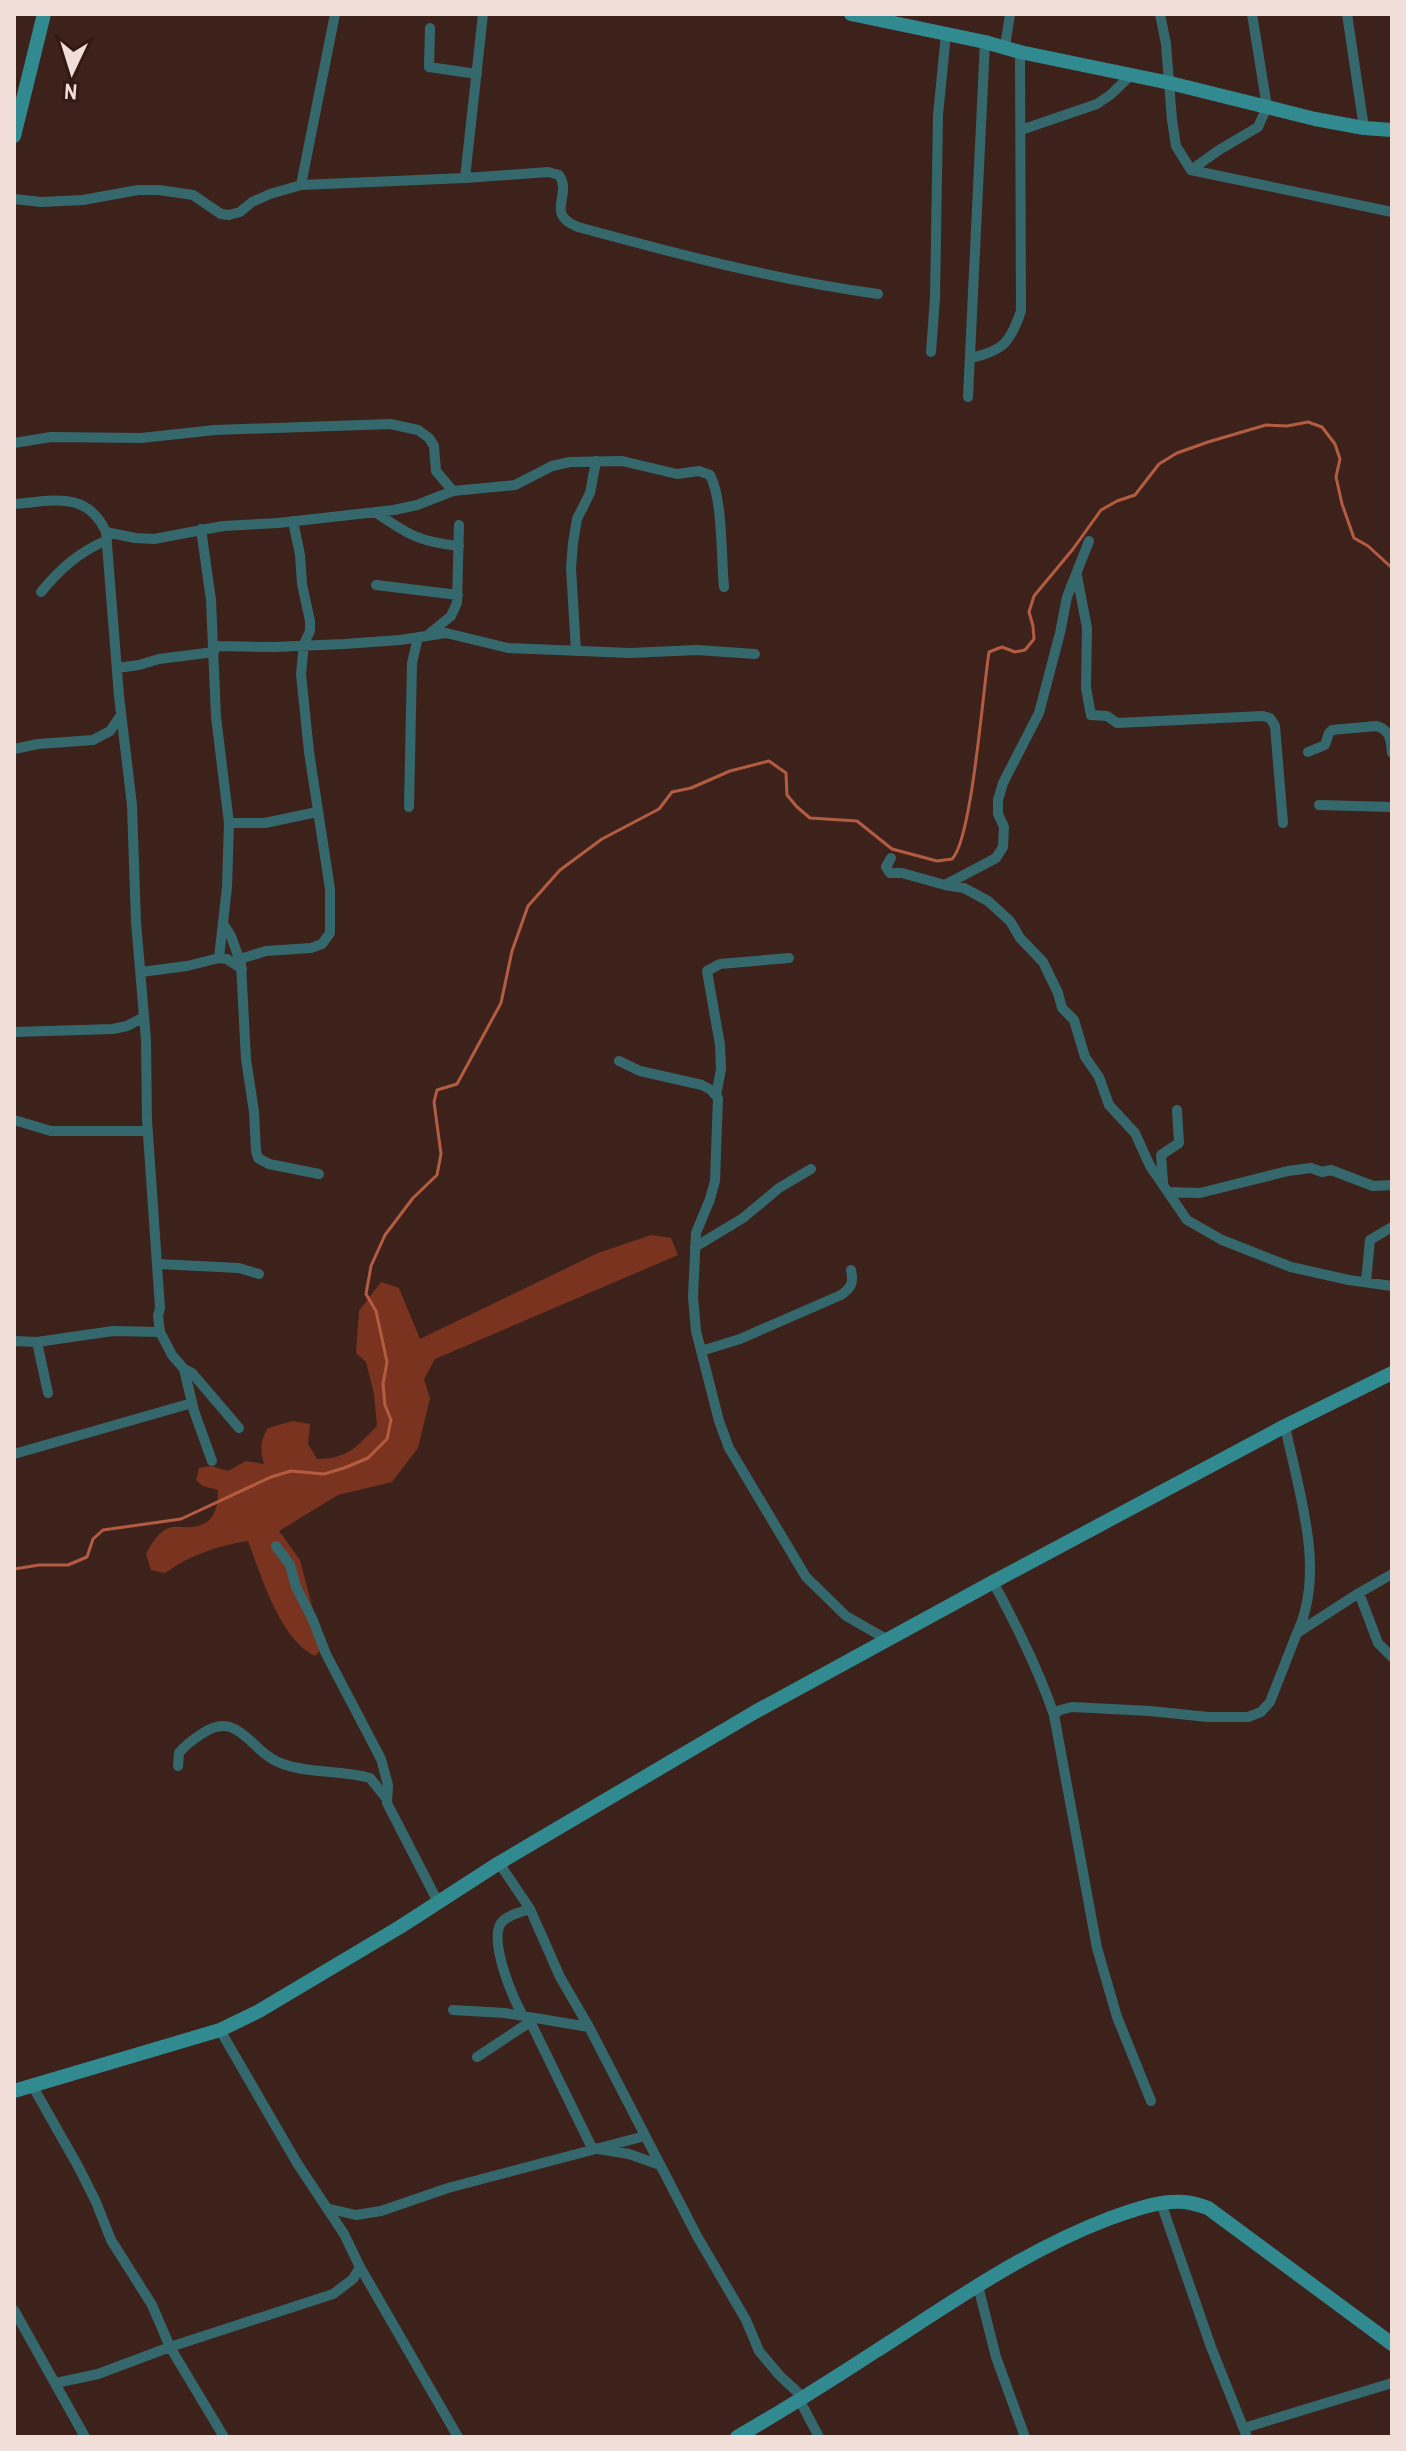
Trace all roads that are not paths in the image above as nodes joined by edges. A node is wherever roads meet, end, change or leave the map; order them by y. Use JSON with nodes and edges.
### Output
{"nodes":[{"id":1,"x":44,"y":14,"type":"edge"},
{"id":2,"x":335,"y":14,"type":"edge"},
{"id":3,"x":483,"y":14,"type":"edge"},
{"id":4,"x":851,"y":14,"type":"edge"},
{"id":5,"x":1010,"y":14,"type":"edge"},
{"id":6,"x":1160,"y":14,"type":"edge"},
{"id":7,"x":1252,"y":14,"type":"edge"},
{"id":8,"x":1347,"y":14,"type":"edge"},
{"id":9,"x":430,"y":28,"type":"dead end"},
{"id":10,"x":946,"y":34,"type":"junction"},
{"id":11,"x":985,"y":42,"type":"junction"},
{"id":12,"x":1012,"y":50,"type":"junction"},
{"id":13,"x":477,"y":74,"type":"junction"},
{"id":14,"x":1130,"y":76,"type":"junction"},
{"id":15,"x":1170,"y":83,"type":"junction"},
{"id":16,"x":1267,"y":107,"type":"junction"},
{"id":17,"x":1364,"y":128,"type":"junction"},
{"id":18,"x":1021,"y":130,"type":"junction"},
{"id":19,"x":1392,"y":130,"type":"edge"},
{"id":20,"x":14,"y":136,"type":"edge"},
{"id":21,"x":1191,"y":170,"type":"junction"},
{"id":22,"x":465,"y":178,"type":"junction"},
{"id":23,"x":301,"y":185,"type":"junction"},
{"id":24,"x":14,"y":199,"type":"edge"},
{"id":25,"x":1392,"y":212,"type":"edge"},
{"id":26,"x":878,"y":294,"type":"dead end"},
{"id":27,"x":931,"y":352,"type":"dead end"},
{"id":28,"x":970,"y":358,"type":"junction"},
{"id":29,"x":968,"y":397,"type":"dead end"},
{"id":30,"x":14,"y":443,"type":"edge"},
{"id":31,"x":596,"y":461,"type":"junction"},
{"id":32,"x":453,"y":491,"type":"junction"},
{"id":33,"x":14,"y":504,"type":"edge"},
{"id":34,"x":375,"y":512,"type":"junction"},
{"id":35,"x":293,"y":521,"type":"junction"},
{"id":36,"x":459,"y":525,"type":"dead end"},
{"id":37,"x":201,"y":529,"type":"junction"},
{"id":38,"x":107,"y":536,"type":"junction"},
{"id":39,"x":1089,"y":541,"type":"dead end"},
{"id":40,"x":459,"y":546,"type":"junction"},
{"id":41,"x":1077,"y":576,"type":"junction"},
{"id":42,"x":376,"y":585,"type":"dead end"},
{"id":43,"x":724,"y":587,"type":"dead end"},
{"id":44,"x":41,"y":592,"type":"dead end"},
{"id":45,"x":458,"y":595,"type":"junction"},
{"id":46,"x":422,"y":636,"type":"junction"},
{"id":47,"x":304,"y":644,"type":"junction"},
{"id":48,"x":214,"y":649,"type":"junction"},
{"id":49,"x":576,"y":651,"type":"junction"},
{"id":50,"x":755,"y":654,"type":"dead end"},
{"id":51,"x":117,"y":668,"type":"junction"},
{"id":52,"x":121,"y":715,"type":"junction"},
{"id":53,"x":14,"y":749,"type":"edge"},
{"id":54,"x":1308,"y":752,"type":"dead end"},
{"id":55,"x":1392,"y":753,"type":"edge"},
{"id":56,"x":1319,"y":805,"type":"dead end"},
{"id":57,"x":409,"y":807,"type":"dead end"},
{"id":58,"x":1392,"y":807,"type":"edge"},
{"id":59,"x":317,"y":812,"type":"junction"},
{"id":60,"x":229,"y":823,"type":"junction"},
{"id":61,"x":1283,"y":823,"type":"dead end"},
{"id":62,"x":891,"y":858,"type":"dead end"},
{"id":63,"x":945,"y":885,"type":"junction"},
{"id":64,"x":224,"y":925,"type":"junction"},
{"id":65,"x":219,"y":958,"type":"junction"},
{"id":66,"x":789,"y":958,"type":"dead end"},
{"id":67,"x":241,"y":964,"type":"junction"},
{"id":68,"x":141,"y":972,"type":"junction"},
{"id":69,"x":144,"y":1017,"type":"junction"},
{"id":70,"x":14,"y":1032,"type":"edge"},
{"id":71,"x":619,"y":1061,"type":"dead end"},
{"id":72,"x":716,"y":1095,"type":"junction"},
{"id":73,"x":1177,"y":1110,"type":"dead end"},
{"id":74,"x":14,"y":1120,"type":"edge"},
{"id":75,"x":148,"y":1131,"type":"junction"},
{"id":76,"x":811,"y":1169,"type":"dead end"},
{"id":77,"x":319,"y":1174,"type":"dead end"},
{"id":78,"x":1392,"y":1185,"type":"edge"},
{"id":79,"x":1165,"y":1188,"type":"junction"},
{"id":80,"x":1392,"y":1227,"type":"edge"},
{"id":81,"x":695,"y":1247,"type":"junction"},
{"id":82,"x":158,"y":1264,"type":"junction"},
{"id":83,"x":851,"y":1270,"type":"dead end"},
{"id":84,"x":259,"y":1274,"type":"dead end"},
{"id":85,"x":1366,"y":1282,"type":"junction"},
{"id":86,"x":1392,"y":1286,"type":"edge"},
{"id":87,"x":160,"y":1332,"type":"junction"},
{"id":88,"x":14,"y":1341,"type":"edge"},
{"id":89,"x":37,"y":1342,"type":"junction"},
{"id":90,"x":701,"y":1351,"type":"junction"},
{"id":91,"x":184,"y":1369,"type":"junction"},
{"id":92,"x":1392,"y":1373,"type":"edge"},
{"id":93,"x":48,"y":1393,"type":"dead end"},
{"id":94,"x":192,"y":1403,"type":"junction"},
{"id":95,"x":1285,"y":1426,"type":"junction"},
{"id":96,"x":239,"y":1428,"type":"dead end"},
{"id":97,"x":14,"y":1454,"type":"edge"},
{"id":98,"x":212,"y":1461,"type":"dead end"},
{"id":99,"x":276,"y":1546,"type":"dead end"},
{"id":100,"x":1392,"y":1574,"type":"edge"},
{"id":101,"x":993,"y":1582,"type":"junction"},
{"id":102,"x":1359,"y":1593,"type":"junction"},
{"id":103,"x":1297,"y":1633,"type":"junction"},
{"id":104,"x":888,"y":1640,"type":"junction"},
{"id":105,"x":1392,"y":1657,"type":"edge"},
{"id":106,"x":1054,"y":1715,"type":"junction"},
{"id":107,"x":178,"y":1766,"type":"dead end"},
{"id":108,"x":387,"y":1799,"type":"junction"},
{"id":109,"x":499,"y":1863,"type":"junction"},
{"id":110,"x":438,"y":1902,"type":"junction"},
{"id":111,"x":530,"y":1909,"type":"junction"},
{"id":112,"x":453,"y":2010,"type":"dead end"},
{"id":113,"x":528,"y":2019,"type":"junction"},
{"id":114,"x":589,"y":2027,"type":"junction"},
{"id":115,"x":220,"y":2030,"type":"junction"},
{"id":116,"x":477,"y":2057,"type":"dead end"},
{"id":117,"x":32,"y":2085,"type":"junction"},
{"id":118,"x":14,"y":2091,"type":"edge"},
{"id":119,"x":1151,"y":2101,"type":"dead end"},
{"id":120,"x":645,"y":2136,"type":"junction"},
{"id":121,"x":592,"y":2148,"type":"junction"},
{"id":122,"x":660,"y":2165,"type":"junction"},
{"id":123,"x":1161,"y":2203,"type":"junction"},
{"id":124,"x":330,"y":2209,"type":"junction"},
{"id":125,"x":356,"y":2215,"type":"junction"},
{"id":126,"x":344,"y":2234,"type":"junction"},
{"id":127,"x":360,"y":2267,"type":"junction"},
{"id":128,"x":978,"y":2286,"type":"junction"},
{"id":129,"x":14,"y":2310,"type":"edge"},
{"id":130,"x":1392,"y":2344,"type":"edge"},
{"id":131,"x":170,"y":2347,"type":"junction"},
{"id":132,"x":56,"y":2383,"type":"junction"},
{"id":133,"x":1392,"y":2383,"type":"edge"},
{"id":134,"x":802,"y":2399,"type":"junction"},
{"id":135,"x":1246,"y":2433,"type":"edge"},
{"id":136,"x":85,"y":2437,"type":"edge"},
{"id":137,"x":224,"y":2437,"type":"edge"},
{"id":138,"x":458,"y":2437,"type":"edge"},
{"id":139,"x":737,"y":2437,"type":"edge"},
{"id":140,"x":819,"y":2437,"type":"edge"},
{"id":141,"x":1025,"y":2437,"type":"edge"}],
"edges":[{"from":1,"to":20,"type":"street"},
{"from":2,"to":23,"type":"street"},
{"from":3,"to":13,"type":"street"},
{"from":4,"to":10,"type":"street"},
{"from":5,"to":12,"type":"street"},
{"from":6,"to":15,"type":"street"},
{"from":7,"to":16,"type":"street"},
{"from":8,"to":17,"type":"street"},
{"from":9,"to":13,"type":"street"},
{"from":10,"to":11,"type":"street"},
{"from":10,"to":27,"type":"street"},
{"from":11,"to":12,"type":"street"},
{"from":11,"to":28,"type":"street"},
{"from":12,"to":14,"type":"street"},
{"from":12,"to":18,"type":"street"},
{"from":13,"to":22,"type":"street"},
{"from":14,"to":15,"type":"street"},
{"from":14,"to":18,"type":"street"},
{"from":15,"to":16,"type":"street"},
{"from":15,"to":21,"type":"street"},
{"from":16,"to":17,"type":"street"},
{"from":16,"to":21,"type":"street"},
{"from":17,"to":19,"type":"street"},
{"from":18,"to":28,"type":"street"},
{"from":21,"to":25,"type":"street"},
{"from":22,"to":23,"type":"street"},
{"from":22,"to":26,"type":"street"},
{"from":23,"to":24,"type":"street"},
{"from":28,"to":29,"type":"street"},
{"from":30,"to":32,"type":"street"},
{"from":31,"to":32,"type":"street"},
{"from":31,"to":43,"type":"street"},
{"from":31,"to":49,"type":"street"},
{"from":32,"to":34,"type":"street"},
{"from":33,"to":38,"type":"street"},
{"from":34,"to":35,"type":"street"},
{"from":34,"to":40,"type":"street"},
{"from":35,"to":37,"type":"street"},
{"from":35,"to":47,"type":"street"},
{"from":36,"to":40,"type":"street"},
{"from":37,"to":38,"type":"street"},
{"from":37,"to":48,"type":"street"},
{"from":38,"to":44,"type":"street"},
{"from":38,"to":51,"type":"street"},
{"from":39,"to":41,"type":"street"},
{"from":40,"to":45,"type":"street"},
{"from":41,"to":61,"type":"street"},
{"from":41,"to":63,"type":"street"},
{"from":42,"to":45,"type":"street"},
{"from":45,"to":46,"type":"street"},
{"from":46,"to":47,"type":"street"},
{"from":46,"to":49,"type":"street"},
{"from":46,"to":57,"type":"street"},
{"from":47,"to":48,"type":"street"},
{"from":47,"to":59,"type":"street"},
{"from":48,"to":51,"type":"street"},
{"from":48,"to":60,"type":"street"},
{"from":49,"to":50,"type":"street"},
{"from":51,"to":52,"type":"street"},
{"from":52,"to":53,"type":"street"},
{"from":52,"to":68,"type":"street"},
{"from":54,"to":55,"type":"street"},
{"from":56,"to":58,"type":"street"},
{"from":59,"to":60,"type":"street"},
{"from":59,"to":67,"type":"street"},
{"from":60,"to":64,"type":"street"},
{"from":62,"to":63,"type":"street"},
{"from":63,"to":79,"type":"street"},
{"from":64,"to":65,"type":"street"},
{"from":64,"to":67,"type":"street"},
{"from":65,"to":67,"type":"street"},
{"from":65,"to":68,"type":"street"},
{"from":66,"to":72,"type":"street"},
{"from":67,"to":77,"type":"street"},
{"from":68,"to":69,"type":"street"},
{"from":69,"to":70,"type":"street"},
{"from":69,"to":75,"type":"street"},
{"from":71,"to":72,"type":"street"},
{"from":72,"to":81,"type":"street"},
{"from":73,"to":79,"type":"street"},
{"from":74,"to":75,"type":"street"},
{"from":75,"to":82,"type":"street"},
{"from":76,"to":81,"type":"street"},
{"from":78,"to":79,"type":"street"},
{"from":79,"to":85,"type":"street"},
{"from":80,"to":85,"type":"street"},
{"from":81,"to":90,"type":"street"},
{"from":82,"to":84,"type":"street"},
{"from":82,"to":87,"type":"street"},
{"from":83,"to":90,"type":"street"},
{"from":85,"to":86,"type":"street"},
{"from":87,"to":89,"type":"street"},
{"from":87,"to":91,"type":"street"},
{"from":88,"to":89,"type":"street"},
{"from":89,"to":93,"type":"street"},
{"from":90,"to":104,"type":"street"},
{"from":91,"to":94,"type":"street"},
{"from":91,"to":96,"type":"street"},
{"from":92,"to":95,"type":"street"},
{"from":94,"to":97,"type":"street"},
{"from":94,"to":98,"type":"street"},
{"from":95,"to":101,"type":"street"},
{"from":95,"to":103,"type":"street"},
{"from":99,"to":108,"type":"street"},
{"from":100,"to":102,"type":"street"},
{"from":101,"to":104,"type":"street"},
{"from":101,"to":106,"type":"street"},
{"from":102,"to":103,"type":"street"},
{"from":102,"to":105,"type":"street"},
{"from":103,"to":106,"type":"street"},
{"from":104,"to":109,"type":"street"},
{"from":106,"to":119,"type":"street"},
{"from":107,"to":108,"type":"street"},
{"from":108,"to":110,"type":"street"},
{"from":109,"to":110,"type":"street"},
{"from":109,"to":111,"type":"street"},
{"from":110,"to":115,"type":"street"},
{"from":111,"to":113,"type":"street"},
{"from":111,"to":114,"type":"street"},
{"from":112,"to":113,"type":"street"},
{"from":113,"to":114,"type":"street"},
{"from":113,"to":116,"type":"street"},
{"from":113,"to":121,"type":"street"},
{"from":114,"to":120,"type":"street"},
{"from":115,"to":117,"type":"street"},
{"from":115,"to":124,"type":"street"},
{"from":117,"to":118,"type":"street"},
{"from":117,"to":131,"type":"street"},
{"from":120,"to":121,"type":"street"},
{"from":120,"to":122,"type":"street"},
{"from":121,"to":122,"type":"street"},
{"from":121,"to":125,"type":"street"},
{"from":122,"to":134,"type":"street"},
{"from":123,"to":128,"type":"street"},
{"from":123,"to":130,"type":"street"},
{"from":123,"to":135,"type":"street"},
{"from":124,"to":125,"type":"street"},
{"from":124,"to":126,"type":"street"},
{"from":125,"to":126,"type":"street"},
{"from":126,"to":127,"type":"street"},
{"from":127,"to":131,"type":"street"},
{"from":127,"to":138,"type":"street"},
{"from":128,"to":134,"type":"street"},
{"from":128,"to":141,"type":"street"},
{"from":129,"to":132,"type":"street"},
{"from":131,"to":132,"type":"street"},
{"from":131,"to":137,"type":"street"},
{"from":132,"to":136,"type":"street"},
{"from":133,"to":135,"type":"street"},
{"from":134,"to":139,"type":"street"},
{"from":134,"to":140,"type":"street"}]}
